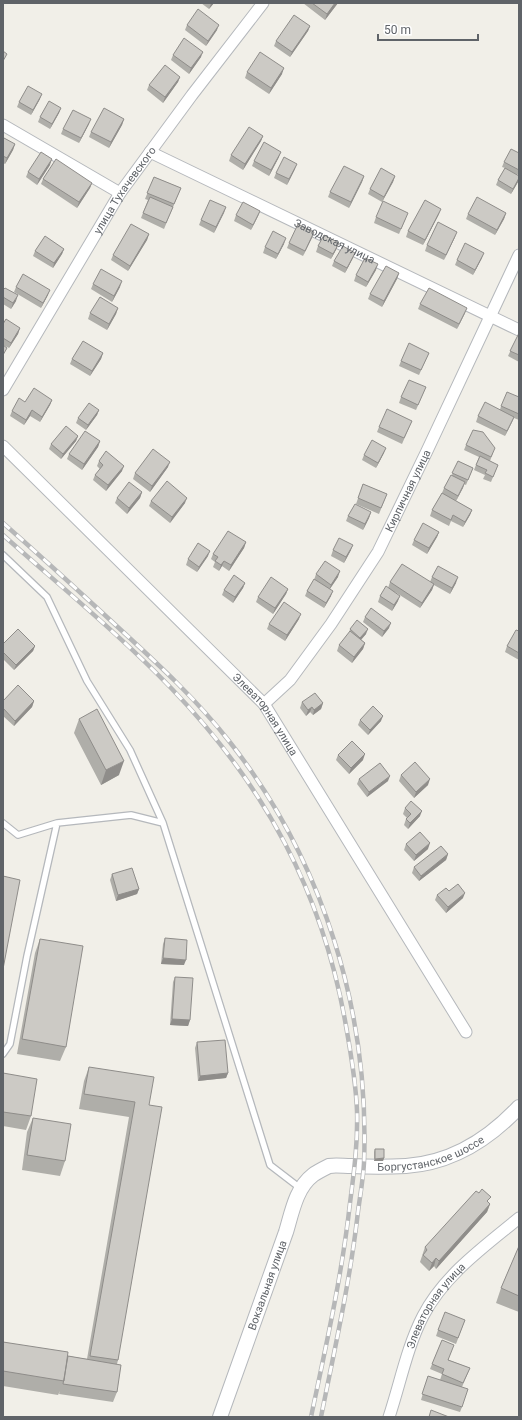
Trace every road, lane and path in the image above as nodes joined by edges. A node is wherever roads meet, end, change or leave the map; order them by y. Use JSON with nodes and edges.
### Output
{"nodes":[{"id":1,"x":263,"y":3,"type":"edge"},
{"id":2,"x":3,"y":126,"type":"edge"},
{"id":3,"x":150,"y":152,"type":"junction"},
{"id":4,"x":120,"y":193,"type":"junction"},
{"id":5,"x":519,"y":256,"type":"edge"},
{"id":6,"x":490,"y":316,"type":"junction"},
{"id":7,"x":519,"y":330,"type":"edge"},
{"id":8,"x":3,"y":390,"type":"edge"},
{"id":9,"x":3,"y":446,"type":"edge"},
{"id":10,"x":3,"y":555,"type":"edge"},
{"id":11,"x":264,"y":704,"type":"junction"},
{"id":12,"x":3,"y":823,"type":"edge"},
{"id":13,"x":57,"y":823,"type":"junction"},
{"id":14,"x":163,"y":823,"type":"junction"},
{"id":15,"x":466,"y":1032,"type":"dead end"},
{"id":16,"x":3,"y":1054,"type":"edge"},
{"id":17,"x":519,"y":1107,"type":"edge"},
{"id":18,"x":330,"y":1166,"type":"joint"},
{"id":19,"x":300,"y":1188,"type":"junction"},
{"id":20,"x":519,"y":1218,"type":"edge"},
{"id":21,"x":220,"y":1417,"type":"edge"},
{"id":22,"x":390,"y":1417,"type":"edge"}],
"edges":[{"from":1,"to":3,"type":"street","name":"улица Тухачевского"},
{"from":2,"to":4,"type":"street"},
{"from":3,"to":4,"type":"street","name":"улица Тухачевского"},
{"from":3,"to":6,"type":"street","name":"Заводская улица"},
{"from":4,"to":8,"type":"street","name":"улица Тухачевского"},
{"from":5,"to":6,"type":"street","name":"Кирпичная улица"},
{"from":6,"to":7,"type":"street","name":"Заводская улица"},
{"from":6,"to":11,"type":"street","name":"Кирпичная улица"},
{"from":9,"to":11,"type":"street","name":"Элеваторная улица"},
{"from":10,"to":14,"type":"lane"},
{"from":11,"to":15,"type":"street","name":"Элеваторная улица"},
{"from":12,"to":13,"type":"lane"},
{"from":13,"to":14,"type":"lane"},
{"from":13,"to":16,"type":"lane"},
{"from":14,"to":19,"type":"lane"},
{"from":17,"to":18,"type":"street","name":"Боргустанское шоссе"},
{"from":18,"to":19,"type":"street","name":"Вокзальная улица"},
{"from":19,"to":21,"type":"street","name":"Вокзальная улица"},
{"from":20,"to":22,"type":"street","name":"Элеваторная улица"}]}
